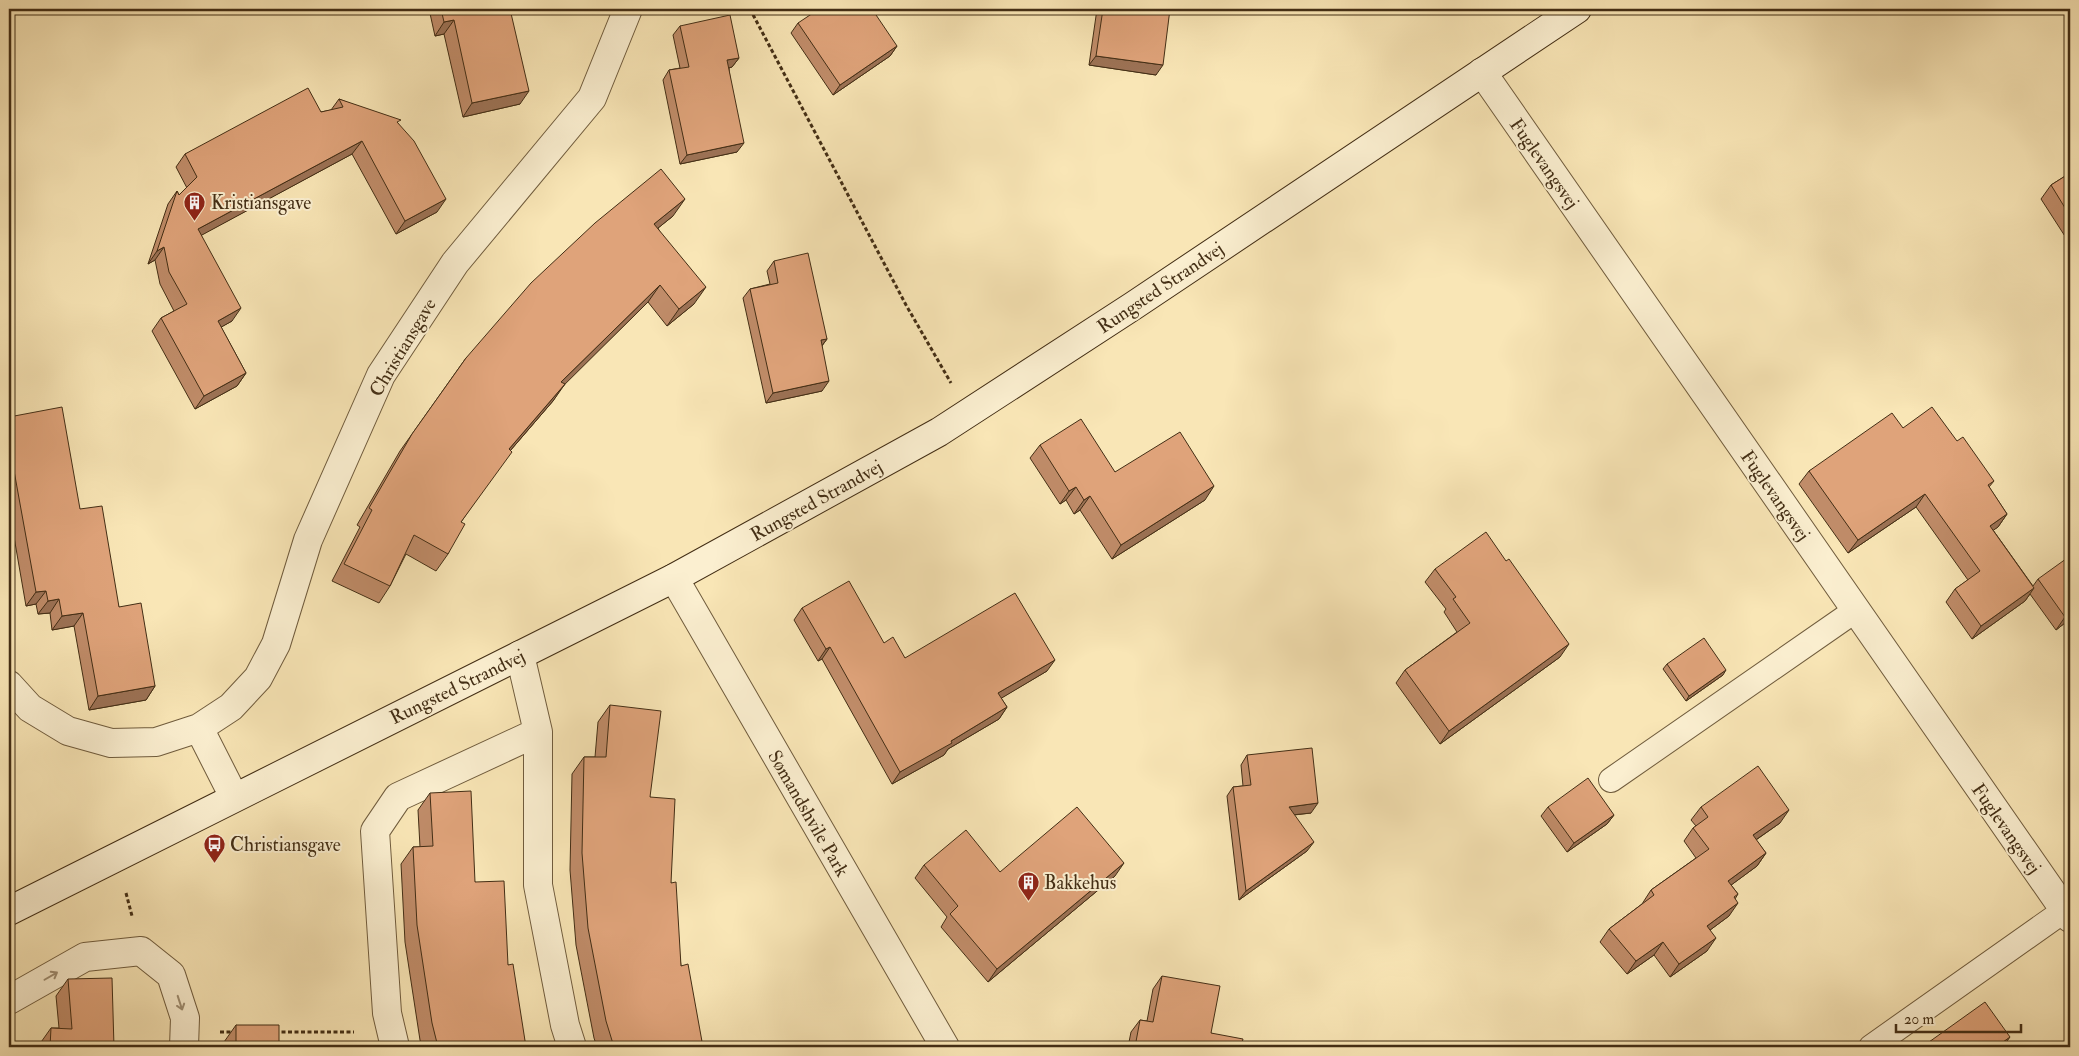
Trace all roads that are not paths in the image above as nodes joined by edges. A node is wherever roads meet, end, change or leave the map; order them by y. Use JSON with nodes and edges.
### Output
{"nodes":[{"id":1,"x":628,"y":9,"type":"edge"},
{"id":2,"x":1577,"y":9,"type":"edge"},
{"id":3,"x":1482,"y":72,"type":"junction"},
{"id":4,"x":674,"y":578,"type":"junction"},
{"id":5,"x":1856,"y":610,"type":"junction"},
{"id":6,"x":520,"y":655,"type":"junction"},
{"id":7,"x":9,"y":685,"type":"edge"},
{"id":8,"x":199,"y":728,"type":"junction"},
{"id":9,"x":538,"y":732,"type":"junction"},
{"id":10,"x":1611,"y":780,"type":"dead end"},
{"id":11,"x":234,"y":797,"type":"junction"},
{"id":12,"x":9,"y":911,"type":"edge"},
{"id":13,"x":2067,"y":914,"type":"edge"},
{"id":14,"x":9,"y":1000,"type":"edge"},
{"id":15,"x":184,"y":1039,"type":"edge"},
{"id":16,"x":393,"y":1040,"type":"edge"},
{"id":17,"x":572,"y":1047,"type":"edge"},
{"id":18,"x":945,"y":1047,"type":"edge"},
{"id":19,"x":1871,"y":1047,"type":"edge"}],
"edges":[{"from":1,"to":8,"type":"street","name":"Christiansgave"},
{"from":2,"to":3,"type":"street","name":"Rungsted Strandvej"},
{"from":3,"to":4,"type":"street","name":"Rungsted Strandvej"},
{"from":3,"to":5,"type":"street","name":"Fuglevangsvej"},
{"from":4,"to":6,"type":"street","name":"Rungsted Strandvej"},
{"from":4,"to":18,"type":"street","name":"Sømandshvile Park"},
{"from":5,"to":10,"type":"lane"},
{"from":5,"to":13,"type":"street","name":"Fuglevangsvej"},
{"from":6,"to":9,"type":"street"},
{"from":6,"to":11,"type":"street","name":"Rungsted Strandvej"},
{"from":7,"to":8,"type":"street","name":"Christiansgave"},
{"from":8,"to":11,"type":"street"},
{"from":9,"to":16,"type":"street"},
{"from":9,"to":17,"type":"street"},
{"from":11,"to":12,"type":"street","name":"Rungsted Strandvej"},
{"from":13,"to":19,"type":"lane"},
{"from":14,"to":15,"type":"street","one_way":true}]}
